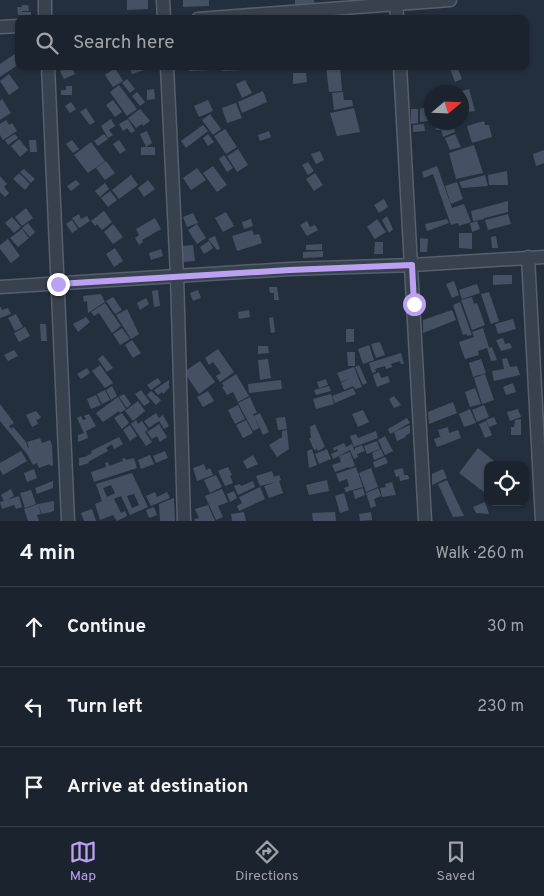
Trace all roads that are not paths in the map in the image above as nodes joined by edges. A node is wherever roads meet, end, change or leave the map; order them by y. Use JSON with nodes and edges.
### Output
{"nodes":[{"id":1,"x":44,"y":0,"type":"edge"},
{"id":2,"x":162,"y":0,"type":"edge"},
{"id":3,"x":450,"y":0,"type":"edge"},
{"id":4,"x":396,"y":2,"type":"edge"},
{"id":5,"x":46,"y":15,"type":"edge"},
{"id":6,"x":164,"y":15,"type":"edge"},
{"id":7,"x":245,"y":15,"type":"edge"},
{"id":8,"x":397,"y":15,"type":"edge"},
{"id":9,"x":15,"y":26,"type":"edge"},
{"id":10,"x":0,"y":27,"type":"edge"},
{"id":11,"x":48,"y":70,"type":"edge"},
{"id":12,"x":166,"y":70,"type":"edge"},
{"id":13,"x":400,"y":70,"type":"edge"},
{"id":14,"x":528,"y":257,"type":"junction"},
{"id":15,"x":544,"y":257,"type":"edge"},
{"id":16,"x":412,"y":265,"type":"junction"},
{"id":17,"x":177,"y":276,"type":"junction"},
{"id":18,"x":58,"y":284,"type":"junction"},
{"id":19,"x":0,"y":287,"type":"edge"},
{"id":20,"x":68,"y":521,"type":"edge"},
{"id":21,"x":184,"y":521,"type":"edge"},
{"id":22,"x":425,"y":521,"type":"edge"},
{"id":23,"x":542,"y":521,"type":"edge"}],
"edges":[{"from":1,"to":5,"type":"street"},
{"from":2,"to":6,"type":"street"},
{"from":3,"to":4,"type":"street"},
{"from":4,"to":7,"type":"street"},
{"from":4,"to":8,"type":"street"},
{"from":9,"to":10,"type":"street"},
{"from":11,"to":18,"type":"street"},
{"from":12,"to":17,"type":"street"},
{"from":13,"to":16,"type":"street"},
{"from":14,"to":15,"type":"street"},
{"from":14,"to":16,"type":"street"},
{"from":14,"to":23,"type":"street"},
{"from":16,"to":17,"type":"street"},
{"from":16,"to":22,"type":"street"},
{"from":17,"to":18,"type":"street"},
{"from":17,"to":21,"type":"street"},
{"from":18,"to":19,"type":"street"},
{"from":18,"to":20,"type":"street"}]}
